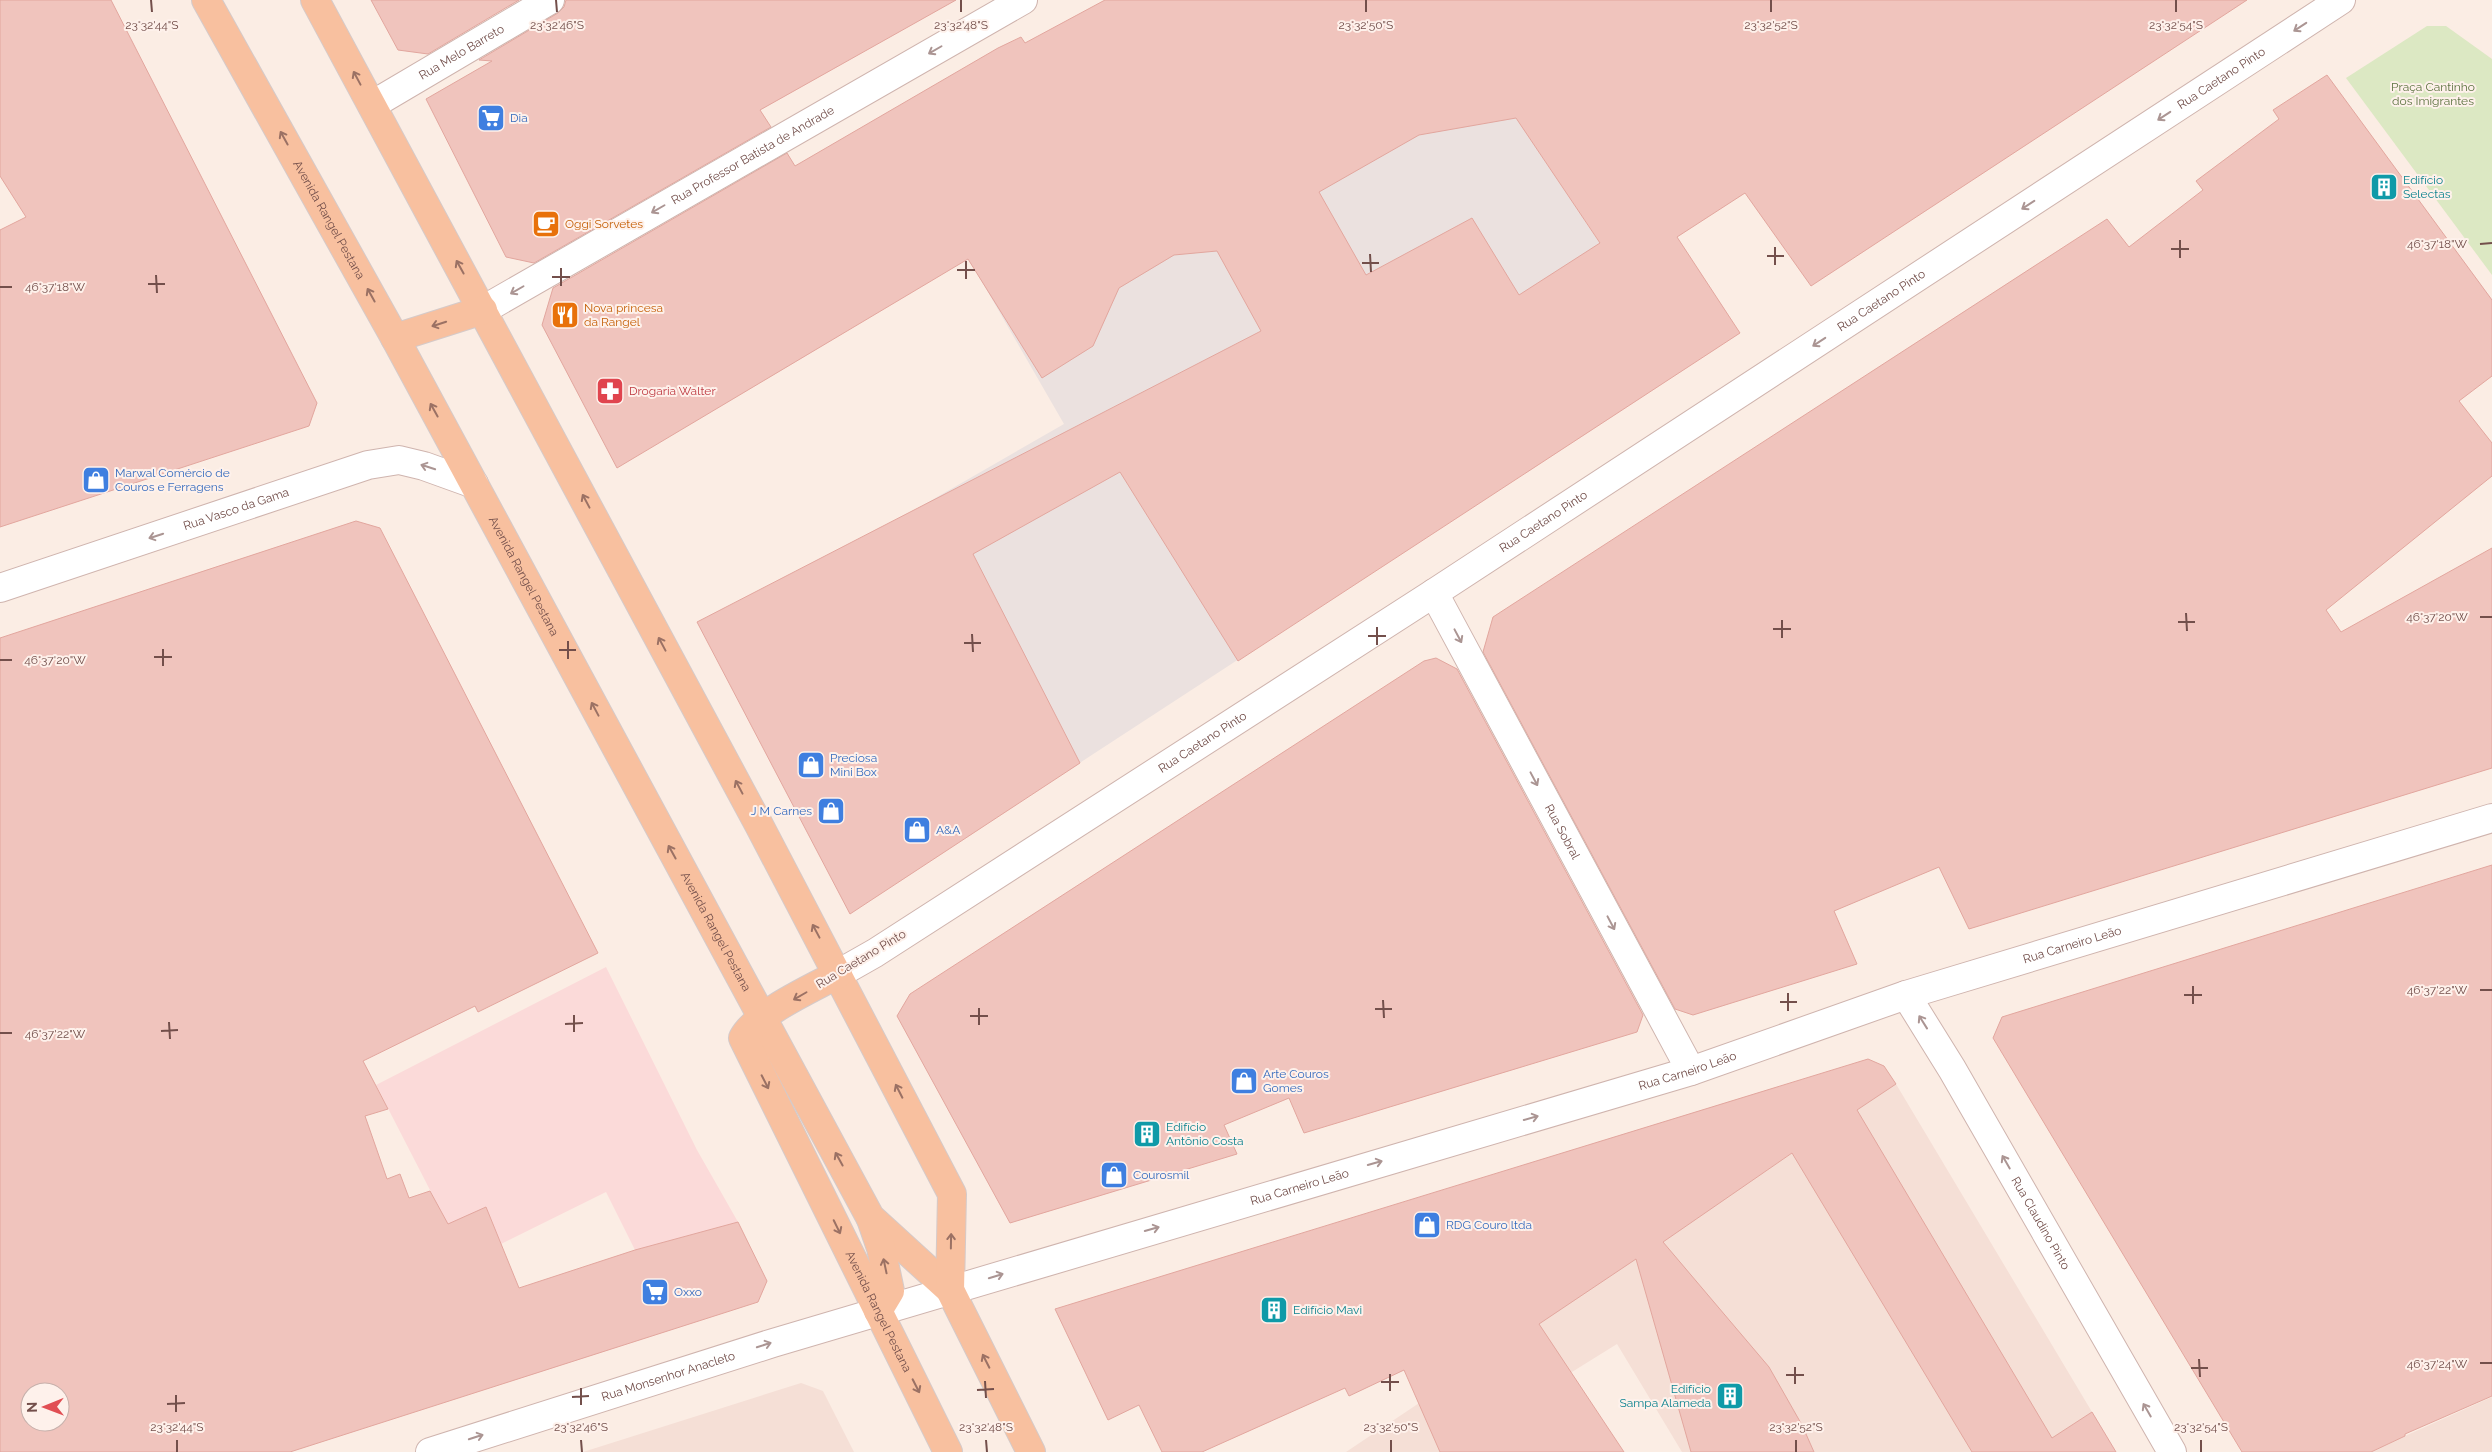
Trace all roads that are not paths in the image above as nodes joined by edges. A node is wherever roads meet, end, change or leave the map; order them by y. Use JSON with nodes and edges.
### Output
{"nodes":[{"id":1,"x":206,"y":0,"type":"edge"},
{"id":2,"x":315,"y":0,"type":"edge"},
{"id":3,"x":550,"y":0,"type":"edge"},
{"id":4,"x":1023,"y":0,"type":"edge"},
{"id":5,"x":2341,"y":0,"type":"edge"},
{"id":6,"x":372,"y":105,"type":"junction"},
{"id":7,"x":483,"y":310,"type":"junction"},
{"id":8,"x":395,"y":338,"type":"junction"},
{"id":9,"x":474,"y":484,"type":"junction"},
{"id":10,"x":0,"y":588,"type":"edge"},
{"id":11,"x":1434,"y":593,"type":"junction"},
{"id":12,"x":2492,"y":818,"type":"edge"},
{"id":13,"x":838,"y":974,"type":"junction"},
{"id":14,"x":1906,"y":995,"type":"junction"},
{"id":15,"x":762,"y":1018,"type":"junction"},
{"id":16,"x":743,"y":1038,"type":"joint"},
{"id":17,"x":1691,"y":1070,"type":"junction"},
{"id":18,"x":870,"y":1217,"type":"junction"},
{"id":19,"x":950,"y":1290,"type":"junction"},
{"id":20,"x":878,"y":1311,"type":"junction"},
{"id":21,"x":430,"y":1452,"type":"edge"},
{"id":22,"x":948,"y":1452,"type":"edge"},
{"id":23,"x":1031,"y":1452,"type":"edge"},
{"id":24,"x":2172,"y":1452,"type":"edge"}],
"edges":[{"from":8,"to":1,"type":"main road","name":"Avenida Rangel Pestana","one_way":true},
{"from":6,"to":2,"type":"main road","name":"Avenida Rangel Pestana","one_way":true},
{"from":3,"to":6,"type":"street","name":"Rua Melo Barreto"},
{"from":4,"to":7,"type":"street","name":"Rua Professor Batista de Andrade","one_way":true},
{"from":5,"to":11,"type":"street","name":"Rua Caetano Pinto","one_way":true},
{"from":7,"to":6,"type":"main road","name":"Avenida Rangel Pestana","one_way":true},
{"from":7,"to":8,"type":"main road","one_way":true},
{"from":13,"to":7,"type":"main road","name":"Avenida Rangel Pestana","one_way":true},
{"from":9,"to":8,"type":"main road","name":"Avenida Rangel Pestana","one_way":true},
{"from":9,"to":10,"type":"street","name":"Rua Vasco da Gama","one_way":true},
{"from":15,"to":9,"type":"main road","name":"Avenida Rangel Pestana","one_way":true},
{"from":11,"to":13,"type":"street","name":"Rua Caetano Pinto"},
{"from":11,"to":17,"type":"street","name":"Rua Sobral","one_way":true},
{"from":12,"to":14,"type":"street","name":"Rua Carneiro Leão"},
{"from":13,"to":15,"type":"main road","name":"Rua Caetano Pinto","one_way":true},
{"from":19,"to":13,"type":"main road","name":"Avenida Rangel Pestana","one_way":true},
{"from":14,"to":17,"type":"street","name":"Rua Carneiro Leão"},
{"from":24,"to":14,"type":"street","name":"Rua Claudino Pinto","one_way":true},
{"from":15,"to":16,"type":"main road","name":"Rua Caetano Pinto"},
{"from":18,"to":15,"type":"main road","name":"Avenida Rangel Pestana","one_way":true},
{"from":16,"to":20,"type":"main road","name":"Avenida Rangel Pestana","one_way":true},
{"from":19,"to":17,"type":"street","name":"Rua Carneiro Leão","one_way":true},
{"from":18,"to":19,"type":"main road","name":"Avenida Rangel Pestana"},
{"from":20,"to":18,"type":"main road","one_way":true},
{"from":19,"to":20,"type":"street","name":"Rua Carneiro Leão"},
{"from":23,"to":19,"type":"main road","name":"Avenida Rangel Pestana","one_way":true},
{"from":21,"to":20,"type":"street","name":"Rua Monsenhor Anacleto","one_way":true},
{"from":20,"to":22,"type":"main road","name":"Avenida Rangel Pestana","one_way":true}]}
